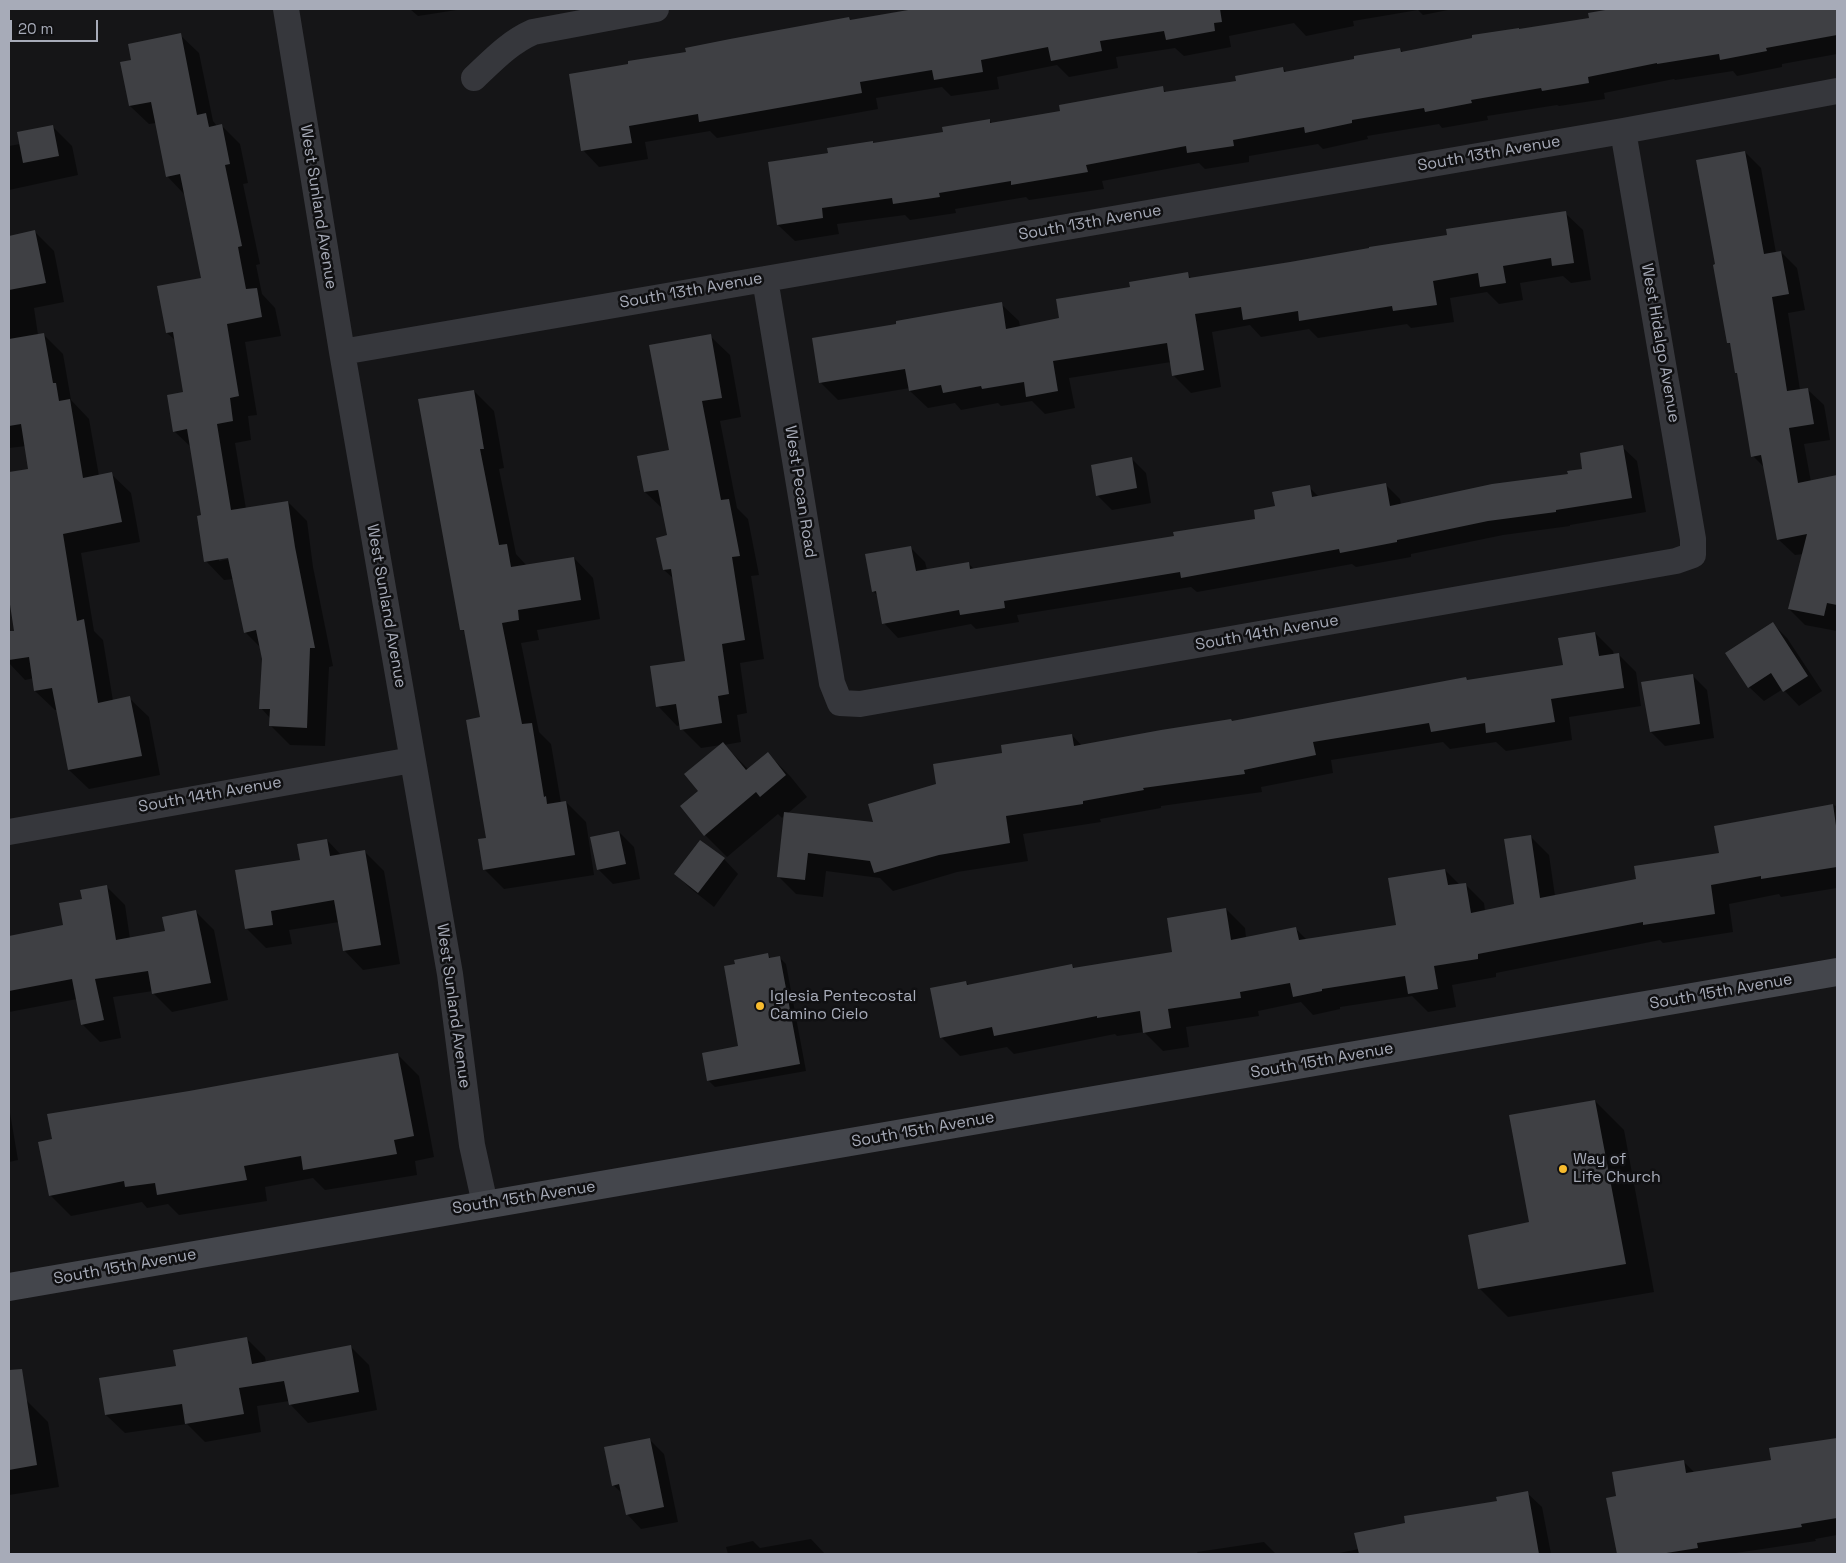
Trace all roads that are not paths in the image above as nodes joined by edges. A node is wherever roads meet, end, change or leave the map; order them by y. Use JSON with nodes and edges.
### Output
{"nodes":[{"id":1,"x":286,"y":9,"type":"edge"},
{"id":2,"x":656,"y":9,"type":"edge"},
{"id":3,"x":474,"y":78,"type":"dead end"},
{"id":4,"x":1837,"y":91,"type":"edge"},
{"id":5,"x":1623,"y":131,"type":"junction"},
{"id":6,"x":765,"y":278,"type":"junction"},
{"id":7,"x":342,"y":352,"type":"junction"},
{"id":8,"x":1693,"y":555,"type":"joint"},
{"id":9,"x":840,"y":703,"type":"joint"},
{"id":10,"x":412,"y":760,"type":"junction"},
{"id":11,"x":9,"y":832,"type":"edge"},
{"id":12,"x":1837,"y":972,"type":"edge"},
{"id":13,"x":486,"y":1204,"type":"junction"},
{"id":14,"x":9,"y":1287,"type":"edge"}],
"edges":[{"from":1,"to":7,"type":"street","name":"West Sunland Avenue"},
{"from":2,"to":3,"type":"street"},
{"from":4,"to":5,"type":"street","name":"South 13th Avenue"},
{"from":5,"to":6,"type":"street","name":"South 13th Avenue"},
{"from":5,"to":8,"type":"street","name":"West Hidalgo Avenue"},
{"from":6,"to":7,"type":"street","name":"South 13th Avenue"},
{"from":6,"to":9,"type":"street","name":"West Pecan Road"},
{"from":7,"to":10,"type":"street","name":"West Sunland Avenue"},
{"from":8,"to":9,"type":"street","name":"South 14th Avenue"},
{"from":10,"to":11,"type":"street","name":"South 14th Avenue"},
{"from":10,"to":13,"type":"street","name":"West Sunland Avenue"},
{"from":12,"to":13,"type":"street","name":"South 15th Avenue"},
{"from":13,"to":14,"type":"street","name":"South 15th Avenue"}]}
